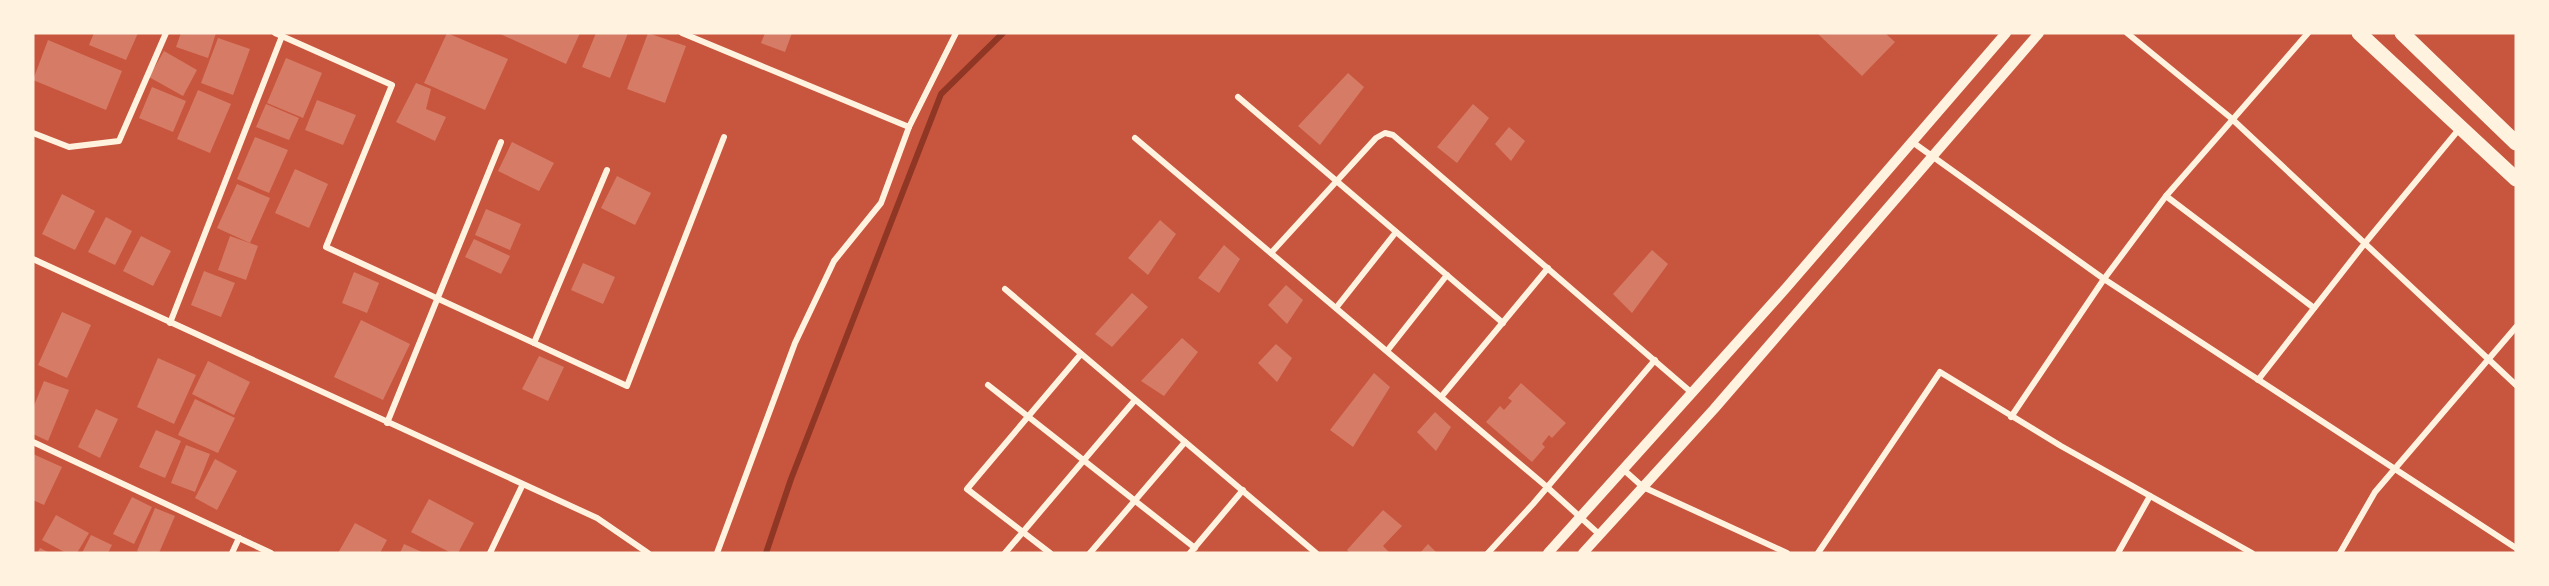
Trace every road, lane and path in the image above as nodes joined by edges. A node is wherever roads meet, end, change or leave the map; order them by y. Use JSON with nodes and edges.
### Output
{"nodes":[{"id":1,"x":166,"y":33,"type":"edge"},
{"id":2,"x":275,"y":33,"type":"edge"},
{"id":3,"x":682,"y":33,"type":"edge"},
{"id":4,"x":956,"y":33,"type":"edge"},
{"id":5,"x":2006,"y":33,"type":"edge"},
{"id":6,"x":2040,"y":33,"type":"edge"},
{"id":7,"x":2127,"y":33,"type":"edge"},
{"id":8,"x":2308,"y":33,"type":"edge"},
{"id":9,"x":2359,"y":33,"type":"edge"},
{"id":10,"x":2402,"y":33,"type":"edge"},
{"id":11,"x":282,"y":36,"type":"junction"},
{"id":12,"x":1238,"y":97,"type":"dead end"},
{"id":13,"x":2231,"y":118,"type":"junction"},
{"id":14,"x":909,"y":127,"type":"junction"},
{"id":15,"x":2461,"y":127,"type":"junction"},
{"id":16,"x":33,"y":133,"type":"edge"},
{"id":17,"x":724,"y":137,"type":"dead end"},
{"id":18,"x":1135,"y":138,"type":"dead end"},
{"id":19,"x":1911,"y":141,"type":"junction"},
{"id":20,"x":501,"y":142,"type":"dead end"},
{"id":21,"x":2516,"y":143,"type":"edge"},
{"id":22,"x":1933,"y":158,"type":"junction"},
{"id":23,"x":607,"y":170,"type":"dead end"},
{"id":24,"x":2516,"y":179,"type":"edge"},
{"id":25,"x":1336,"y":181,"type":"junction"},
{"id":26,"x":2166,"y":196,"type":"junction"},
{"id":27,"x":1396,"y":232,"type":"junction"},
{"id":28,"x":2365,"y":243,"type":"junction"},
{"id":29,"x":1271,"y":253,"type":"junction"},
{"id":30,"x":33,"y":259,"type":"edge"},
{"id":31,"x":1548,"y":268,"type":"junction"},
{"id":32,"x":1447,"y":275,"type":"junction"},
{"id":33,"x":2104,"y":279,"type":"junction"},
{"id":34,"x":1005,"y":289,"type":"dead end"},
{"id":35,"x":437,"y":299,"type":"junction"},
{"id":36,"x":1336,"y":308,"type":"junction"},
{"id":37,"x":2314,"y":308,"type":"junction"},
{"id":38,"x":1503,"y":322,"type":"junction"},
{"id":39,"x":170,"y":323,"type":"junction"},
{"id":40,"x":2516,"y":327,"type":"edge"},
{"id":41,"x":534,"y":344,"type":"junction"},
{"id":42,"x":1386,"y":351,"type":"junction"},
{"id":43,"x":1081,"y":354,"type":"junction"},
{"id":44,"x":1655,"y":360,"type":"junction"},
{"id":45,"x":2488,"y":360,"type":"junction"},
{"id":46,"x":2258,"y":380,"type":"junction"},
{"id":47,"x":988,"y":385,"type":"dead end"},
{"id":48,"x":2516,"y":386,"type":"edge"},
{"id":49,"x":1692,"y":393,"type":"junction"},
{"id":50,"x":1441,"y":397,"type":"junction"},
{"id":51,"x":1136,"y":400,"type":"junction"},
{"id":52,"x":1028,"y":417,"type":"junction"},
{"id":53,"x":2011,"y":417,"type":"junction"},
{"id":54,"x":387,"y":423,"type":"junction"},
{"id":55,"x":33,"y":442,"type":"edge"},
{"id":56,"x":1185,"y":442,"type":"junction"},
{"id":57,"x":1083,"y":460,"type":"junction"},
{"id":58,"x":2395,"y":469,"type":"junction"},
{"id":59,"x":1624,"y":470,"type":"junction"},
{"id":60,"x":522,"y":486,"type":"junction"},
{"id":61,"x":1547,"y":487,"type":"junction"},
{"id":62,"x":1643,"y":487,"type":"junction"},
{"id":63,"x":1243,"y":490,"type":"junction"},
{"id":64,"x":2150,"y":495,"type":"junction"},
{"id":65,"x":1135,"y":501,"type":"junction"},
{"id":66,"x":1580,"y":516,"type":"junction"},
{"id":67,"x":1022,"y":531,"type":"junction"},
{"id":68,"x":1600,"y":535,"type":"junction"},
{"id":69,"x":239,"y":538,"type":"junction"},
{"id":70,"x":2239,"y":546,"type":"junction"},
{"id":71,"x":2516,"y":548,"type":"edge"},
{"id":72,"x":1192,"y":550,"type":"edge"},
{"id":73,"x":232,"y":553,"type":"edge"},
{"id":74,"x":271,"y":553,"type":"edge"},
{"id":75,"x":490,"y":553,"type":"edge"},
{"id":76,"x":648,"y":553,"type":"edge"},
{"id":77,"x":717,"y":553,"type":"edge"},
{"id":78,"x":1005,"y":553,"type":"edge"},
{"id":79,"x":1050,"y":553,"type":"edge"},
{"id":80,"x":1090,"y":553,"type":"edge"},
{"id":81,"x":1316,"y":553,"type":"edge"},
{"id":82,"x":1488,"y":553,"type":"edge"},
{"id":83,"x":1548,"y":553,"type":"edge"},
{"id":84,"x":1583,"y":553,"type":"edge"},
{"id":85,"x":1787,"y":553,"type":"edge"},
{"id":86,"x":1818,"y":553,"type":"edge"},
{"id":87,"x":2118,"y":553,"type":"edge"},
{"id":88,"x":2235,"y":553,"type":"edge"},
{"id":89,"x":2252,"y":553,"type":"edge"},
{"id":90,"x":2340,"y":553,"type":"edge"}],
"edges":[{"from":1,"to":16,"type":"street"},
{"from":2,"to":11,"type":"street"},
{"from":3,"to":14,"type":"street"},
{"from":4,"to":14,"type":"street"},
{"from":5,"to":19,"type":"street"},
{"from":6,"to":22,"type":"street"},
{"from":7,"to":13,"type":"street"},
{"from":8,"to":13,"type":"street"},
{"from":9,"to":15,"type":"main road"},
{"from":10,"to":21,"type":"main road"},
{"from":11,"to":35,"type":"street"},
{"from":11,"to":39,"type":"street"},
{"from":12,"to":25,"type":"street"},
{"from":13,"to":26,"type":"street"},
{"from":13,"to":28,"type":"street"},
{"from":14,"to":77,"type":"street"},
{"from":15,"to":24,"type":"main road"},
{"from":15,"to":28,"type":"street"},
{"from":17,"to":41,"type":"street"},
{"from":18,"to":29,"type":"street"},
{"from":19,"to":22,"type":"street"},
{"from":19,"to":49,"type":"street"},
{"from":20,"to":35,"type":"street"},
{"from":22,"to":33,"type":"street"},
{"from":22,"to":62,"type":"street"},
{"from":23,"to":41,"type":"street"},
{"from":25,"to":27,"type":"street"},
{"from":25,"to":29,"type":"street"},
{"from":25,"to":31,"type":"street"},
{"from":26,"to":33,"type":"street"},
{"from":26,"to":37,"type":"street"},
{"from":27,"to":32,"type":"street"},
{"from":27,"to":36,"type":"street"},
{"from":28,"to":37,"type":"street"},
{"from":28,"to":45,"type":"street"},
{"from":29,"to":36,"type":"street"},
{"from":30,"to":39,"type":"street"},
{"from":31,"to":38,"type":"street"},
{"from":31,"to":44,"type":"street"},
{"from":32,"to":38,"type":"street"},
{"from":32,"to":42,"type":"street"},
{"from":33,"to":46,"type":"street"},
{"from":33,"to":53,"type":"street"},
{"from":34,"to":43,"type":"street"},
{"from":35,"to":41,"type":"street"},
{"from":35,"to":54,"type":"street"},
{"from":36,"to":42,"type":"street"},
{"from":37,"to":46,"type":"street"},
{"from":38,"to":50,"type":"street"},
{"from":39,"to":54,"type":"street"},
{"from":40,"to":45,"type":"street"},
{"from":42,"to":50,"type":"street"},
{"from":43,"to":51,"type":"street"},
{"from":43,"to":52,"type":"street"},
{"from":44,"to":49,"type":"street"},
{"from":44,"to":61,"type":"street"},
{"from":45,"to":48,"type":"street"},
{"from":45,"to":58,"type":"street"},
{"from":46,"to":58,"type":"street"},
{"from":47,"to":52,"type":"street"},
{"from":49,"to":59,"type":"street"},
{"from":50,"to":61,"type":"street"},
{"from":51,"to":56,"type":"street"},
{"from":51,"to":57,"type":"street"},
{"from":52,"to":57,"type":"street"},
{"from":52,"to":67,"type":"street"},
{"from":53,"to":64,"type":"street"},
{"from":53,"to":86,"type":"street"},
{"from":54,"to":60,"type":"street"},
{"from":55,"to":69,"type":"street"},
{"from":56,"to":63,"type":"street"},
{"from":56,"to":65,"type":"street"},
{"from":57,"to":65,"type":"street"},
{"from":57,"to":67,"type":"street"},
{"from":58,"to":71,"type":"street"},
{"from":58,"to":90,"type":"street"},
{"from":59,"to":62,"type":"street"},
{"from":59,"to":66,"type":"street"},
{"from":60,"to":75,"type":"street"},
{"from":60,"to":76,"type":"street"},
{"from":61,"to":66,"type":"street"},
{"from":61,"to":82,"type":"street"},
{"from":62,"to":68,"type":"street"},
{"from":62,"to":85,"type":"street"},
{"from":63,"to":72,"type":"street"},
{"from":63,"to":81,"type":"street"},
{"from":64,"to":70,"type":"street"},
{"from":64,"to":87,"type":"street"},
{"from":65,"to":72,"type":"street"},
{"from":65,"to":80,"type":"street"},
{"from":66,"to":68,"type":"street"},
{"from":66,"to":83,"type":"street"},
{"from":67,"to":78,"type":"street"},
{"from":67,"to":79,"type":"street"},
{"from":68,"to":84,"type":"street"},
{"from":69,"to":73,"type":"street"},
{"from":69,"to":74,"type":"street"},
{"from":70,"to":88,"type":"street"},
{"from":70,"to":89,"type":"street"}]}
